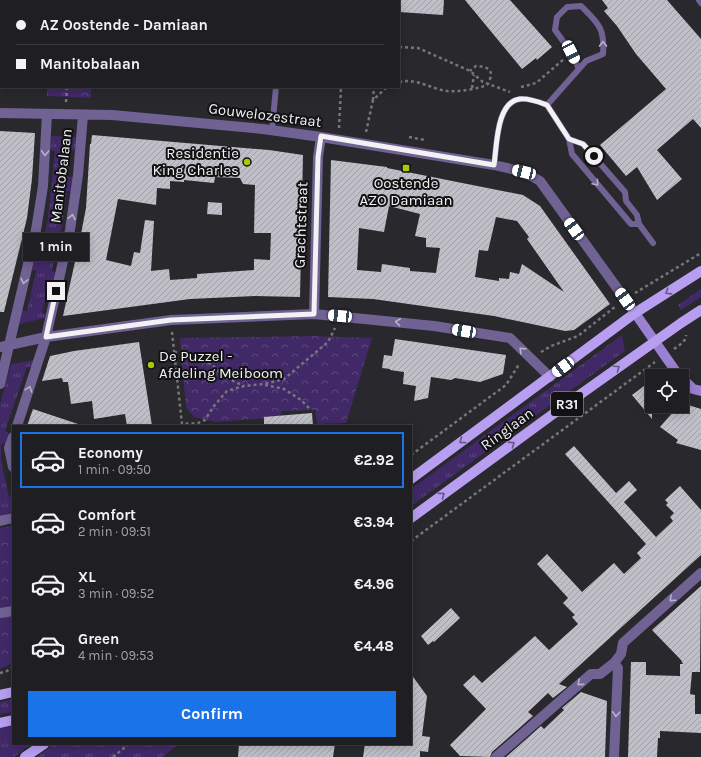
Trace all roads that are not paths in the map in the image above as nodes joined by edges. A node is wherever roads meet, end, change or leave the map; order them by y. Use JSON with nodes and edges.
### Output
{"nodes":[{"id":1,"x":699,"y":0,"type":"edge"},
{"id":2,"x":701,"y":3,"type":"edge"},
{"id":3,"x":579,"y":69,"type":"junction"},
{"id":4,"x":276,"y":88,"type":"edge"},
{"id":5,"x":547,"y":105,"type":"junction"},
{"id":6,"x":0,"y":113,"type":"edge"},
{"id":7,"x":47,"y":114,"type":"junction"},
{"id":8,"x":83,"y":115,"type":"junction"},
{"id":9,"x":272,"y":130,"type":"junction"},
{"id":10,"x":321,"y":136,"type":"junction"},
{"id":11,"x":569,"y":139,"type":"junction"},
{"id":12,"x":494,"y":165,"type":"junction"},
{"id":13,"x":626,"y":201,"type":"junction"},
{"id":14,"x":616,"y":207,"type":"junction"},
{"id":15,"x":639,"y":224,"type":"junction"},
{"id":16,"x":653,"y":242,"type":"dead end"},
{"id":17,"x":701,"y":271,"type":"edge"},
{"id":18,"x":701,"y":310,"type":"edge"},
{"id":19,"x":635,"y":313,"type":"junction"},
{"id":20,"x":314,"y":314,"type":"junction"},
{"id":21,"x":46,"y":337,"type":"junction"},
{"id":22,"x":654,"y":342,"type":"junction"},
{"id":23,"x":5,"y":346,"type":"edge"},
{"id":24,"x":674,"y":369,"type":"edge"},
{"id":25,"x":550,"y":376,"type":"junction"},
{"id":26,"x":0,"y":384,"type":"edge"},
{"id":27,"x":689,"y":384,"type":"edge"},
{"id":28,"x":701,"y":391,"type":"edge"},
{"id":29,"x":17,"y":425,"type":"edge"},
{"id":30,"x":12,"y":440,"type":"edge"},
{"id":31,"x":12,"y":462,"type":"edge"},
{"id":32,"x":412,"y":477,"type":"edge"},
{"id":33,"x":412,"y":517,"type":"edge"},
{"id":34,"x":12,"y":518,"type":"edge"},
{"id":35,"x":0,"y":522,"type":"edge"},
{"id":36,"x":701,"y":573,"type":"edge"},
{"id":37,"x":12,"y":611,"type":"edge"},
{"id":38,"x":0,"y":613,"type":"edge"},
{"id":39,"x":614,"y":663,"type":"junction"},
{"id":40,"x":0,"y":692,"type":"edge"},
{"id":41,"x":12,"y":692,"type":"edge"},
{"id":42,"x":0,"y":695,"type":"edge"},
{"id":43,"x":12,"y":720,"type":"edge"},
{"id":44,"x":0,"y":723,"type":"edge"},
{"id":45,"x":43,"y":745,"type":"edge"},
{"id":46,"x":25,"y":757,"type":"edge"},
{"id":47,"x":496,"y":757,"type":"edge"},
{"id":48,"x":614,"y":757,"type":"edge"}],
"edges":[{"from":1,"to":2,"type":"lane"},
{"from":3,"to":3,"type":"lane","one_way":true},
{"from":3,"to":5,"type":"lane"},
{"from":4,"to":9,"type":"lane"},
{"from":5,"to":11,"type":"lane"},
{"from":5,"to":12,"type":"lane"},
{"from":6,"to":7,"type":"street","name":"Gouwelozestraat"},
{"from":7,"to":8,"type":"street","name":"Gouwelozestraat"},
{"from":7,"to":23,"type":"street","name":"Manitobalaan","one_way":true},
{"from":8,"to":9,"type":"street","name":"Gouwelozestraat"},
{"from":21,"to":8,"type":"street","name":"Manitobalaan","one_way":true},
{"from":9,"to":10,"type":"street","name":"Gouwelozestraat"},
{"from":10,"to":12,"type":"street","name":"Gouwelozestraat"},
{"from":10,"to":20,"type":"street","name":"Grachtstraat"},
{"from":11,"to":13,"type":"lane"},
{"from":11,"to":14,"type":"lane","one_way":true},
{"from":12,"to":19,"type":"street","name":"Gouwelozestraat"},
{"from":13,"to":14,"type":"lane"},
{"from":13,"to":15,"type":"lane"},
{"from":14,"to":15,"type":"lane"},
{"from":15,"to":16,"type":"lane"},
{"from":17,"to":19,"type":"main road","name":"Ringlaan","number":"R31","one_way":true},
{"from":18,"to":22,"type":"main road","name":"Ringlaan","number":"R31"},
{"from":19,"to":22,"type":"main road"},
{"from":19,"to":25,"type":"main road","name":"Ringlaan","number":"R31"},
{"from":20,"to":21,"type":"street"},
{"from":25,"to":20,"type":"street","one_way":true},
{"from":21,"to":23,"type":"street"},
{"from":29,"to":21,"type":"street","name":"Manitobalaan","one_way":true},
{"from":22,"to":24,"type":"main road"},
{"from":33,"to":22,"type":"main road","name":"Ringlaan","number":"R31","one_way":true},
{"from":23,"to":26,"type":"street","name":"Manitobalaan"},
{"from":25,"to":32,"type":"main road","name":"Ringlaan","number":"R31","one_way":true},
{"from":27,"to":28,"type":"main road"},
{"from":30,"to":31,"type":"street"},
{"from":34,"to":35,"type":"street"},
{"from":36,"to":39,"type":"street","one_way":true},
{"from":37,"to":38,"type":"street"},
{"from":39,"to":47,"type":"street","one_way":true},
{"from":39,"to":48,"type":"street","one_way":true},
{"from":40,"to":41,"type":"main road"},
{"from":41,"to":42,"type":"main road"},
{"from":43,"to":44,"type":"main road"},
{"from":45,"to":46,"type":"main road"}]}
